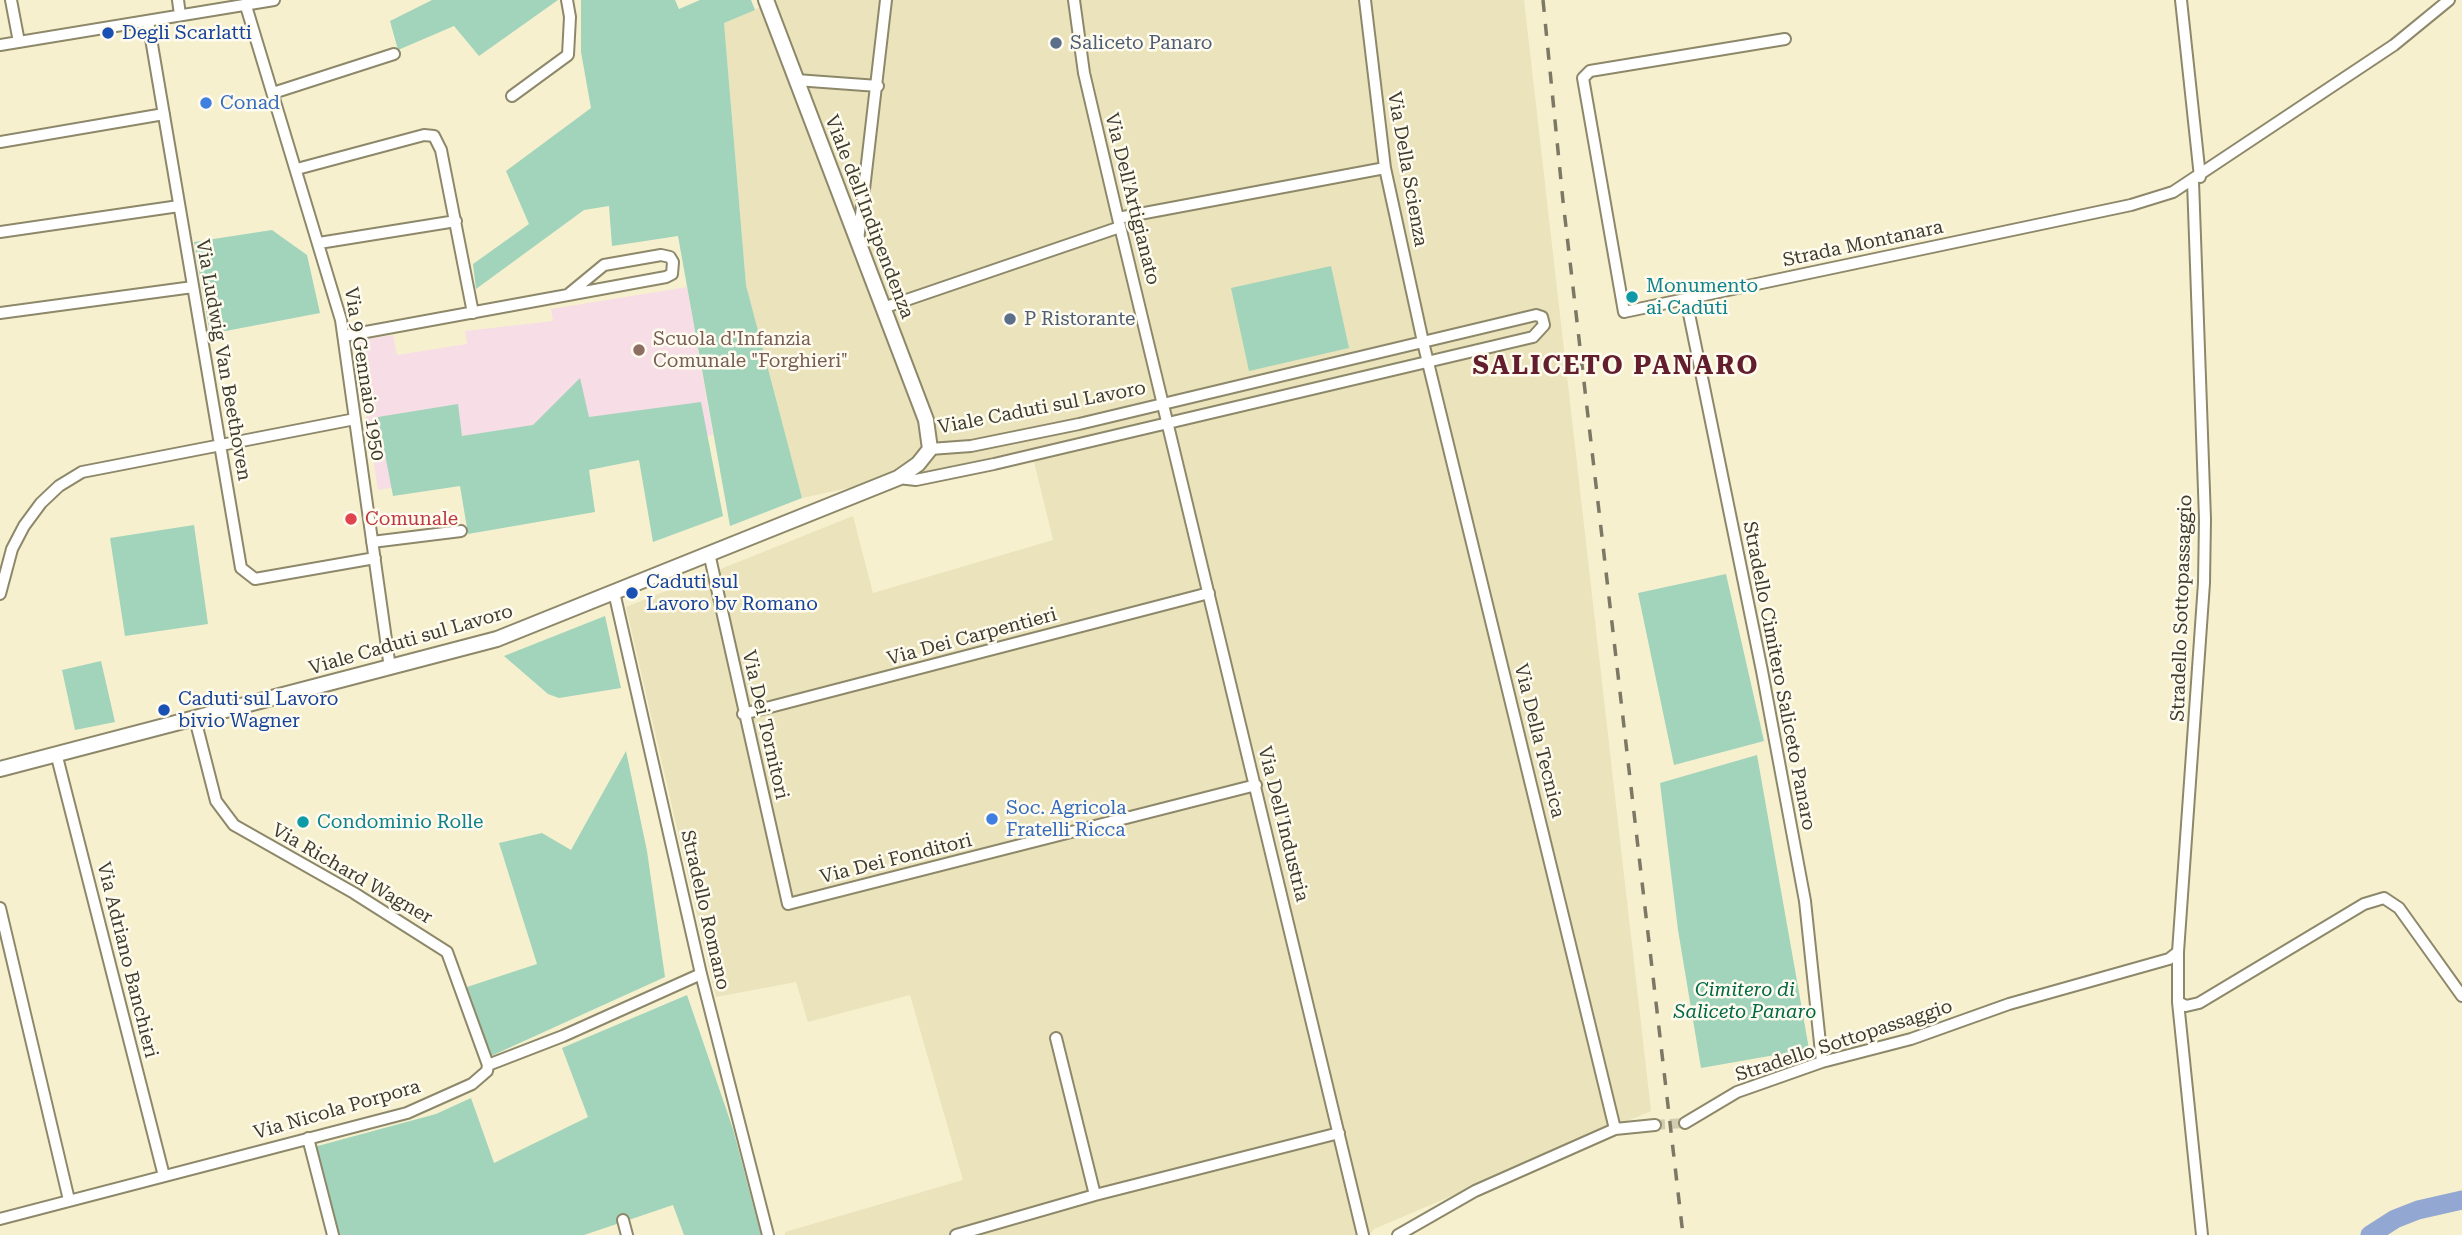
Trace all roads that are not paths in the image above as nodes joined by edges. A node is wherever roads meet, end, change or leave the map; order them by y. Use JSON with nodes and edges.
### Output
{"nodes":[{"id":1,"x":11,"y":0,"type":"edge"},
{"id":2,"x":178,"y":0,"type":"edge"},
{"id":3,"x":274,"y":0,"type":"edge"},
{"id":4,"x":567,"y":0,"type":"edge"},
{"id":5,"x":766,"y":0,"type":"edge"},
{"id":6,"x":886,"y":0,"type":"edge"},
{"id":7,"x":1074,"y":0,"type":"edge"},
{"id":8,"x":1364,"y":0,"type":"edge"},
{"id":9,"x":2181,"y":0,"type":"edge"},
{"id":10,"x":2449,"y":0,"type":"edge"},
{"id":11,"x":246,"y":6,"type":"junction"},
{"id":12,"x":180,"y":16,"type":"junction"},
{"id":13,"x":148,"y":21,"type":"junction"},
{"id":14,"x":1785,"y":38,"type":"dead end"},
{"id":15,"x":19,"y":42,"type":"junction"},
{"id":16,"x":0,"y":45,"type":"edge"},
{"id":17,"x":394,"y":54,"type":"dead end"},
{"id":18,"x":796,"y":80,"type":"junction"},
{"id":19,"x":878,"y":86,"type":"junction"},
{"id":20,"x":273,"y":93,"type":"junction"},
{"id":21,"x":512,"y":96,"type":"dead end"},
{"id":22,"x":164,"y":114,"type":"junction"},
{"id":23,"x":0,"y":142,"type":"edge"},
{"id":24,"x":1385,"y":168,"type":"junction"},
{"id":25,"x":297,"y":169,"type":"junction"},
{"id":26,"x":2197,"y":179,"type":"junction"},
{"id":27,"x":178,"y":206,"type":"junction"},
{"id":28,"x":456,"y":221,"type":"junction"},
{"id":29,"x":1119,"y":222,"type":"junction"},
{"id":30,"x":0,"y":232,"type":"edge"},
{"id":31,"x":858,"y":241,"type":"junction"},
{"id":32,"x":319,"y":243,"type":"junction"},
{"id":33,"x":193,"y":287,"type":"junction"},
{"id":34,"x":570,"y":293,"type":"junction"},
{"id":35,"x":1686,"y":299,"type":"junction"},
{"id":36,"x":883,"y":307,"type":"junction"},
{"id":37,"x":0,"y":313,"type":"edge"},
{"id":38,"x":473,"y":313,"type":"junction"},
{"id":39,"x":344,"y":335,"type":"junction"},
{"id":40,"x":1423,"y":342,"type":"junction"},
{"id":41,"x":1428,"y":361,"type":"junction"},
{"id":42,"x":1163,"y":404,"type":"junction"},
{"id":43,"x":355,"y":419,"type":"junction"},
{"id":44,"x":1167,"y":422,"type":"junction"},
{"id":45,"x":220,"y":444,"type":"junction"},
{"id":46,"x":930,"y":449,"type":"junction"},
{"id":47,"x":898,"y":478,"type":"junction"},
{"id":48,"x":460,"y":531,"type":"dead end"},
{"id":49,"x":372,"y":542,"type":"junction"},
{"id":50,"x":709,"y":553,"type":"junction"},
{"id":51,"x":374,"y":558,"type":"junction"},
{"id":52,"x":614,"y":592,"type":"junction"},
{"id":53,"x":1209,"y":593,"type":"junction"},
{"id":54,"x":0,"y":594,"type":"edge"},
{"id":55,"x":390,"y":668,"type":"junction"},
{"id":56,"x":743,"y":714,"type":"junction"},
{"id":57,"x":195,"y":719,"type":"junction"},
{"id":58,"x":57,"y":754,"type":"junction"},
{"id":59,"x":0,"y":769,"type":"edge"},
{"id":60,"x":1256,"y":785,"type":"junction"},
{"id":61,"x":789,"y":904,"type":"joint"},
{"id":62,"x":0,"y":908,"type":"edge"},
{"id":63,"x":2178,"y":952,"type":"junction"},
{"id":64,"x":701,"y":974,"type":"junction"},
{"id":65,"x":2462,"y":996,"type":"edge"},
{"id":66,"x":2178,"y":1002,"type":"junction"},
{"id":67,"x":1056,"y":1038,"type":"dead end"},
{"id":68,"x":1822,"y":1062,"type":"junction"},
{"id":69,"x":488,"y":1065,"type":"junction"},
{"id":70,"x":1685,"y":1123,"type":"tunnel mouth"},
{"id":71,"x":1655,"y":1125,"type":"tunnel mouth"},
{"id":72,"x":1615,"y":1129,"type":"junction"},
{"id":73,"x":1339,"y":1133,"type":"junction"},
{"id":74,"x":308,"y":1138,"type":"junction"},
{"id":75,"x":164,"y":1176,"type":"junction"},
{"id":76,"x":1095,"y":1195,"type":"junction"},
{"id":77,"x":69,"y":1200,"type":"junction"},
{"id":78,"x":0,"y":1219,"type":"edge"},
{"id":79,"x":623,"y":1220,"type":"dead end"},
{"id":80,"x":333,"y":1235,"type":"edge"},
{"id":81,"x":627,"y":1235,"type":"edge"},
{"id":82,"x":768,"y":1235,"type":"edge"},
{"id":83,"x":956,"y":1235,"type":"edge"},
{"id":84,"x":1363,"y":1235,"type":"edge"},
{"id":85,"x":1398,"y":1235,"type":"edge"},
{"id":86,"x":2202,"y":1235,"type":"edge"}],
"edges":[{"from":1,"to":15,"type":"street"},
{"from":2,"to":12,"type":"street"},
{"from":3,"to":11,"type":"street"},
{"from":4,"to":21,"type":"street"},
{"from":5,"to":18,"type":"street","name":"Viale dell'Indipendenza"},
{"from":6,"to":19,"type":"street"},
{"from":7,"to":29,"type":"street","name":"Via Dell'Artigianato"},
{"from":8,"to":24,"type":"street","name":"Via Della Scienza"},
{"from":9,"to":26,"type":"street","name":"Stradello Sottopassaggio"},
{"from":10,"to":26,"type":"street","name":"Strada Montanara"},
{"from":11,"to":12,"type":"street"},
{"from":11,"to":20,"type":"street","name":"Via 9 Gennaio 1950"},
{"from":12,"to":13,"type":"street"},
{"from":13,"to":15,"type":"street"},
{"from":13,"to":22,"type":"street","name":"Via Ludwig Van Beethoven"},
{"from":14,"to":35,"type":"street","name":"Strada Montanara"},
{"from":15,"to":16,"type":"street"},
{"from":17,"to":20,"type":"street"},
{"from":18,"to":19,"type":"street"},
{"from":18,"to":31,"type":"street","name":"Viale dell'Indipendenza"},
{"from":19,"to":31,"type":"street"},
{"from":20,"to":25,"type":"street","name":"Via 9 Gennaio 1950"},
{"from":22,"to":23,"type":"street"},
{"from":22,"to":27,"type":"street","name":"Via Ludwig Van Beethoven"},
{"from":24,"to":29,"type":"street"},
{"from":24,"to":40,"type":"street","name":"Via Della Scienza"},
{"from":25,"to":28,"type":"street"},
{"from":25,"to":32,"type":"street","name":"Via 9 Gennaio 1950"},
{"from":26,"to":35,"type":"street","name":"Strada Montanara"},
{"from":26,"to":63,"type":"street","name":"Stradello Sottopassaggio"},
{"from":27,"to":30,"type":"street"},
{"from":27,"to":33,"type":"street","name":"Via Ludwig Van Beethoven"},
{"from":28,"to":32,"type":"street"},
{"from":28,"to":38,"type":"street"},
{"from":29,"to":36,"type":"street"},
{"from":29,"to":42,"type":"street","name":"Via Dell'Artigianato"},
{"from":31,"to":36,"type":"street","name":"Viale dell'Indipendenza"},
{"from":32,"to":39,"type":"street","name":"Via 9 Gennaio 1950"},
{"from":33,"to":37,"type":"street"},
{"from":33,"to":45,"type":"street","name":"Via Ludwig Van Beethoven"},
{"from":34,"to":34,"type":"street"},
{"from":34,"to":38,"type":"street"},
{"from":35,"to":68,"type":"street","name":"Stradello Cimitero Saliceto Panaro"},
{"from":36,"to":46,"type":"street","name":"Viale dell'Indipendenza"},
{"from":38,"to":39,"type":"street"},
{"from":39,"to":43,"type":"street","name":"Via 9 Gennaio 1950"},
{"from":40,"to":41,"type":"street"},
{"from":40,"to":41,"type":"street","name":"Viale Caduti sul Lavoro"},
{"from":40,"to":42,"type":"street","name":"Viale Caduti sul Lavoro"},
{"from":41,"to":44,"type":"street","name":"Viale Caduti sul Lavoro"},
{"from":41,"to":72,"type":"street","name":"Via Della Tecnica"},
{"from":42,"to":44,"type":"street","name":"Viale Caduti sul Lavoro"},
{"from":42,"to":46,"type":"street","name":"Viale Caduti sul Lavoro"},
{"from":43,"to":45,"type":"street"},
{"from":43,"to":49,"type":"street","name":"Via 9 Gennaio 1950"},
{"from":44,"to":47,"type":"street","name":"Viale Caduti sul Lavoro"},
{"from":44,"to":53,"type":"street","name":"Via Dell'Industria"},
{"from":45,"to":51,"type":"street","name":"Via Ludwig Van Beethoven"},
{"from":45,"to":54,"type":"street"},
{"from":46,"to":47,"type":"street","name":"Viale Caduti sul Lavoro"},
{"from":47,"to":50,"type":"street","name":"Viale Caduti sul Lavoro"},
{"from":48,"to":49,"type":"street"},
{"from":49,"to":51,"type":"street","name":"Via 9 Gennaio 1950"},
{"from":50,"to":52,"type":"street","name":"Viale Caduti sul Lavoro"},
{"from":50,"to":56,"type":"street","name":"Via Dei Tornitori"},
{"from":51,"to":55,"type":"street","name":"Via 9 Gennaio 1950"},
{"from":52,"to":55,"type":"street","name":"Viale Caduti sul Lavoro"},
{"from":52,"to":64,"type":"street","name":"Stradello Romano"},
{"from":53,"to":56,"type":"street","name":"Via Dei Carpentieri"},
{"from":53,"to":60,"type":"street","name":"Via Dell'Industria"},
{"from":55,"to":57,"type":"street","name":"Viale Caduti sul Lavoro"},
{"from":56,"to":61,"type":"street","name":"Via Dei Tornitori"},
{"from":57,"to":58,"type":"street","name":"Viale Caduti sul Lavoro"},
{"from":57,"to":69,"type":"street","name":"Via Richard Wagner"},
{"from":58,"to":59,"type":"street","name":"Viale Caduti sul Lavoro"},
{"from":58,"to":75,"type":"street","name":"Via Adriano Banchieri"},
{"from":60,"to":61,"type":"street","name":"Via Dei Fonditori"},
{"from":60,"to":73,"type":"street","name":"Via Dell'Industria"},
{"from":62,"to":77,"type":"street"},
{"from":63,"to":66,"type":"street","name":"Stradello Sottopassaggio"},
{"from":63,"to":68,"type":"street","name":"Stradello Sottopassaggio"},
{"from":64,"to":69,"type":"street","name":"Via Nicola Porpora"},
{"from":64,"to":82,"type":"street","name":"Stradello Romano"},
{"from":65,"to":66,"type":"street"},
{"from":66,"to":86,"type":"street","name":"Stradello Sottopassaggio"},
{"from":67,"to":76,"type":"street"},
{"from":68,"to":70,"type":"street","name":"Stradello Sottopassaggio"},
{"from":69,"to":74,"type":"street","name":"Via Nicola Porpora"},
{"from":71,"to":72,"type":"street"},
{"from":72,"to":85,"type":"street"},
{"from":73,"to":76,"type":"street"},
{"from":73,"to":84,"type":"street","name":"Via Dell'Industria"},
{"from":74,"to":75,"type":"street","name":"Via Nicola Porpora"},
{"from":74,"to":80,"type":"street"},
{"from":75,"to":77,"type":"street","name":"Via Nicola Porpora"},
{"from":76,"to":83,"type":"street"},
{"from":77,"to":78,"type":"street","name":"Via Nicola Porpora"},
{"from":79,"to":81,"type":"street"}]}
